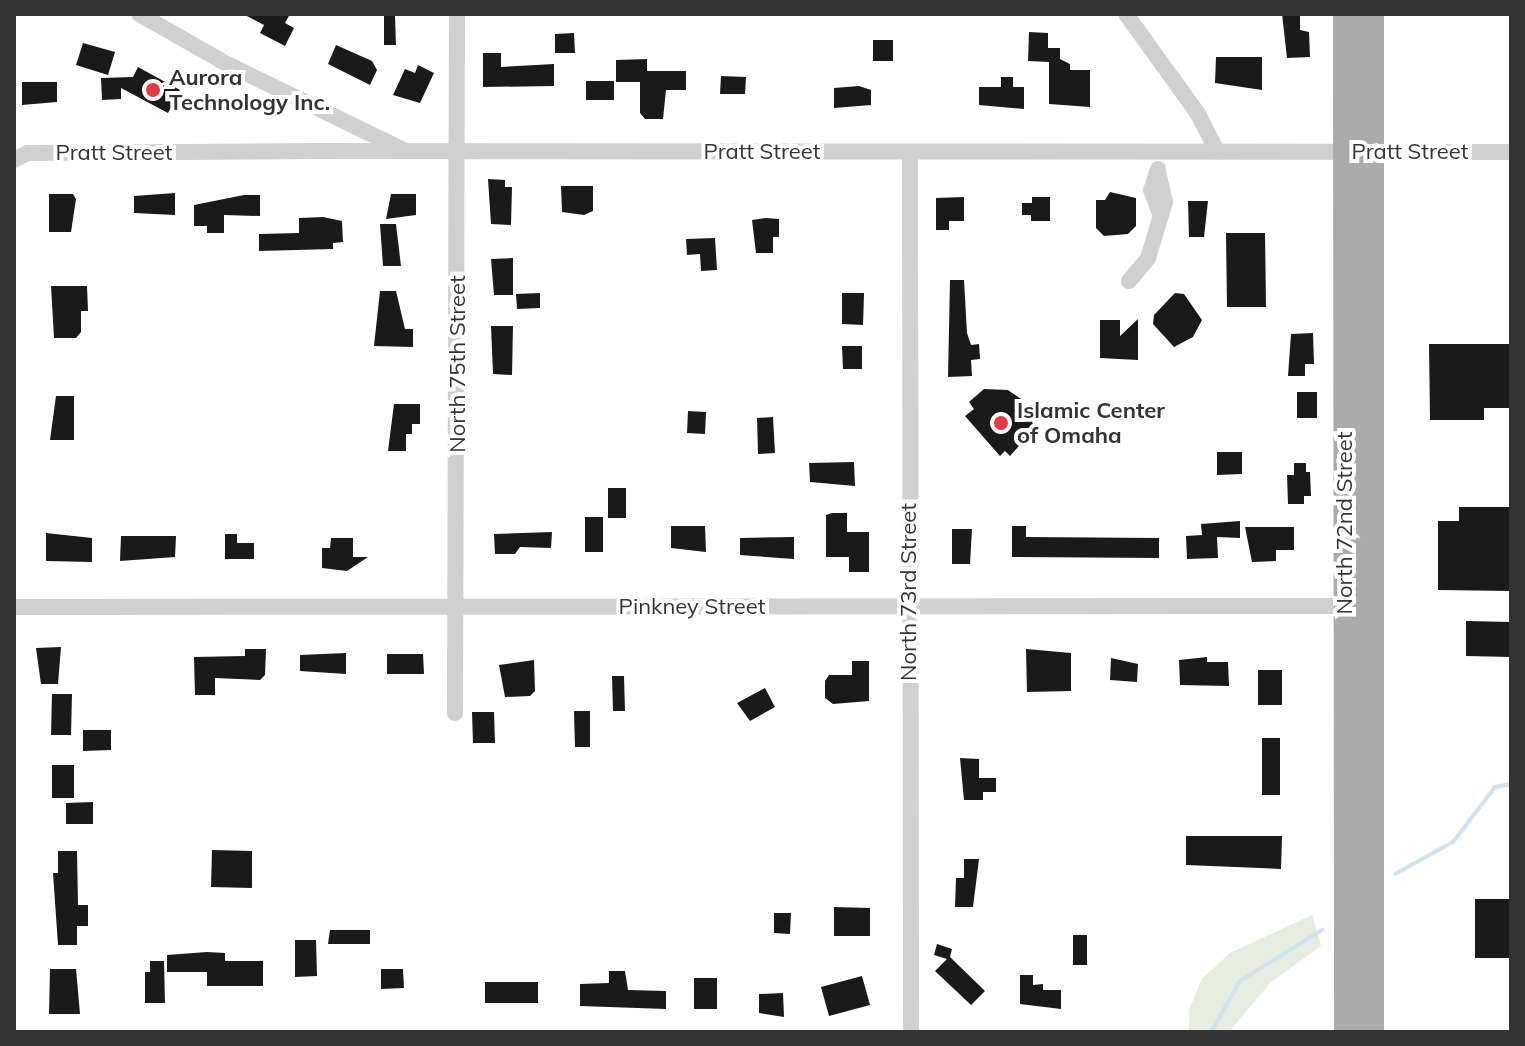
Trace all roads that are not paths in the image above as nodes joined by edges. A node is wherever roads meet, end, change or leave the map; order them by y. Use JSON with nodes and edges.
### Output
{"nodes":[{"id":1,"x":139,"y":14,"type":"edge"},
{"id":2,"x":457,"y":14,"type":"edge"},
{"id":3,"x":1126,"y":14,"type":"edge"},
{"id":4,"x":1346,"y":14,"type":"edge"},
{"id":5,"x":1371,"y":14,"type":"edge"},
{"id":6,"x":1160,"y":151,"type":"junction"},
{"id":7,"x":1217,"y":151,"type":"junction"},
{"id":8,"x":406,"y":152,"type":"junction"},
{"id":9,"x":457,"y":152,"type":"junction"},
{"id":10,"x":910,"y":152,"type":"junction"},
{"id":11,"x":1358,"y":152,"type":"junction"},
{"id":12,"x":1511,"y":152,"type":"edge"},
{"id":13,"x":14,"y":160,"type":"edge"},
{"id":14,"x":1129,"y":281,"type":"dead end"},
{"id":15,"x":1344,"y":606,"type":"junction"},
{"id":16,"x":14,"y":607,"type":"edge"},
{"id":17,"x":457,"y":607,"type":"junction"},
{"id":18,"x":908,"y":607,"type":"junction"},
{"id":19,"x":1371,"y":607,"type":"junction"},
{"id":20,"x":455,"y":713,"type":"dead end"},
{"id":21,"x":911,"y":1032,"type":"edge"},
{"id":22,"x":1347,"y":1032,"type":"edge"},
{"id":23,"x":1371,"y":1032,"type":"edge"}],
"edges":[{"from":1,"to":8,"type":"street"},
{"from":2,"to":9,"type":"street","name":"North 75th Street"},
{"from":3,"to":7,"type":"street"},
{"from":4,"to":11,"type":"main road","name":"North 72nd Street"},
{"from":5,"to":11,"type":"main road","name":"North 72nd Street"},
{"from":6,"to":7,"type":"street","name":"Pratt Street"},
{"from":6,"to":10,"type":"street","name":"Pratt Street"},
{"from":6,"to":14,"type":"street"},
{"from":7,"to":11,"type":"street","name":"Pratt Street"},
{"from":8,"to":9,"type":"street","name":"Pratt Street"},
{"from":8,"to":13,"type":"street","name":"Pratt Street"},
{"from":9,"to":10,"type":"street","name":"Pratt Street"},
{"from":9,"to":17,"type":"street","name":"North 75th Street"},
{"from":10,"to":18,"type":"street","name":"North 73rd Street"},
{"from":11,"to":12,"type":"street","name":"Pratt Street"},
{"from":11,"to":15,"type":"main road","name":"North 72nd Street"},
{"from":11,"to":19,"type":"main road","name":"North 72nd Street"},
{"from":15,"to":18,"type":"street","name":"Pinkney Street"},
{"from":15,"to":19,"type":"street","name":"Pinkney Street"},
{"from":15,"to":22,"type":"main road","name":"North 72nd Street"},
{"from":16,"to":17,"type":"street","name":"Pinkney Street"},
{"from":17,"to":18,"type":"street","name":"Pinkney Street"},
{"from":17,"to":20,"type":"street","name":"North 75th Street"},
{"from":18,"to":21,"type":"street","name":"North 73rd Street"},
{"from":19,"to":23,"type":"main road","name":"North 72nd Street"}]}
